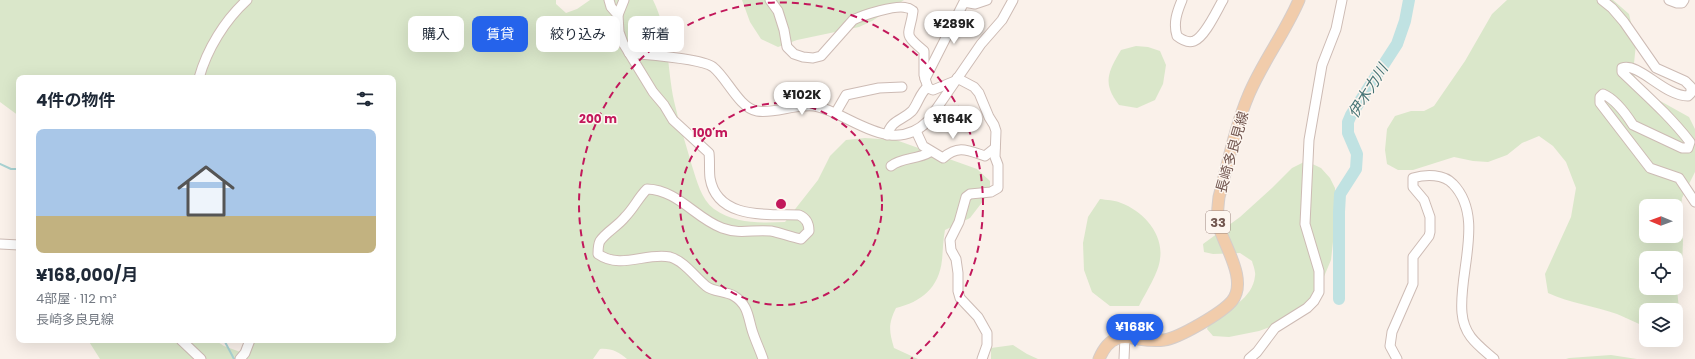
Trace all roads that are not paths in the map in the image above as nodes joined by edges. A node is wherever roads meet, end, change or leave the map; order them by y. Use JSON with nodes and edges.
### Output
{"nodes":[{"id":1,"x":247,"y":0,"type":"edge"},
{"id":2,"x":609,"y":0,"type":"edge"},
{"id":3,"x":624,"y":0,"type":"edge"},
{"id":4,"x":770,"y":0,"type":"edge"},
{"id":5,"x":1013,"y":0,"type":"edge"},
{"id":6,"x":1182,"y":0,"type":"edge"},
{"id":7,"x":1223,"y":0,"type":"edge"},
{"id":8,"x":1299,"y":0,"type":"edge"},
{"id":9,"x":1342,"y":0,"type":"edge"},
{"id":10,"x":1602,"y":0,"type":"edge"},
{"id":11,"x":1669,"y":0,"type":"edge"},
{"id":12,"x":1684,"y":0,"type":"edge"},
{"id":13,"x":983,"y":1,"type":"edge"},
{"id":14,"x":618,"y":15,"type":"junction"},
{"id":15,"x":630,"y":53,"type":"junction"},
{"id":16,"x":200,"y":75,"type":"edge"},
{"id":17,"x":956,"y":80,"type":"junction"},
{"id":18,"x":926,"y":83,"type":"junction"},
{"id":19,"x":902,"y":87,"type":"dead end"},
{"id":20,"x":835,"y":114,"type":"junction"},
{"id":21,"x":916,"y":131,"type":"junction"},
{"id":22,"x":887,"y":135,"type":"junction"},
{"id":23,"x":996,"y":148,"type":"junction"},
{"id":24,"x":930,"y":152,"type":"junction"},
{"id":25,"x":891,"y":166,"type":"dead end"},
{"id":26,"x":1695,"y":202,"type":"edge"},
{"id":27,"x":0,"y":244,"type":"edge"},
{"id":28,"x":16,"y":245,"type":"edge"},
{"id":29,"x":1124,"y":337,"type":"junction"},
{"id":30,"x":184,"y":343,"type":"edge"},
{"id":31,"x":249,"y":343,"type":"edge"},
{"id":32,"x":201,"y":359,"type":"edge"},
{"id":33,"x":240,"y":359,"type":"edge"},
{"id":34,"x":762,"y":359,"type":"edge"},
{"id":35,"x":982,"y":359,"type":"edge"},
{"id":36,"x":1098,"y":359,"type":"edge"},
{"id":37,"x":1124,"y":359,"type":"edge"},
{"id":38,"x":1249,"y":359,"type":"edge"},
{"id":39,"x":1397,"y":359,"type":"edge"},
{"id":40,"x":1494,"y":359,"type":"edge"}],
"edges":[{"from":1,"to":16,"type":"street"},
{"from":2,"to":14,"type":"street"},
{"from":3,"to":14,"type":"street"},
{"from":4,"to":18,"type":"street"},
{"from":5,"to":17,"type":"street"},
{"from":6,"to":7,"type":"street"},
{"from":8,"to":29,"type":"main road","name":"長崎多良見線","number":"33"},
{"from":9,"to":38,"type":"street"},
{"from":10,"to":26,"type":"street"},
{"from":11,"to":12,"type":"street"},
{"from":13,"to":18,"type":"street"},
{"from":14,"to":15,"type":"street"},
{"from":15,"to":20,"type":"street"},
{"from":15,"to":34,"type":"street"},
{"from":17,"to":18,"type":"street"},
{"from":17,"to":21,"type":"street"},
{"from":17,"to":23,"type":"street"},
{"from":18,"to":22,"type":"street"},
{"from":19,"to":20,"type":"street"},
{"from":20,"to":22,"type":"street"},
{"from":21,"to":22,"type":"street"},
{"from":21,"to":24,"type":"street"},
{"from":23,"to":24,"type":"street"},
{"from":23,"to":35,"type":"street"},
{"from":24,"to":25,"type":"street"},
{"from":27,"to":28,"type":"street"},
{"from":29,"to":36,"type":"main road","name":"長崎多良見線","number":"33"},
{"from":29,"to":37,"type":"street"},
{"from":30,"to":32,"type":"street"},
{"from":31,"to":33,"type":"street"},
{"from":39,"to":40,"type":"street"}]}
